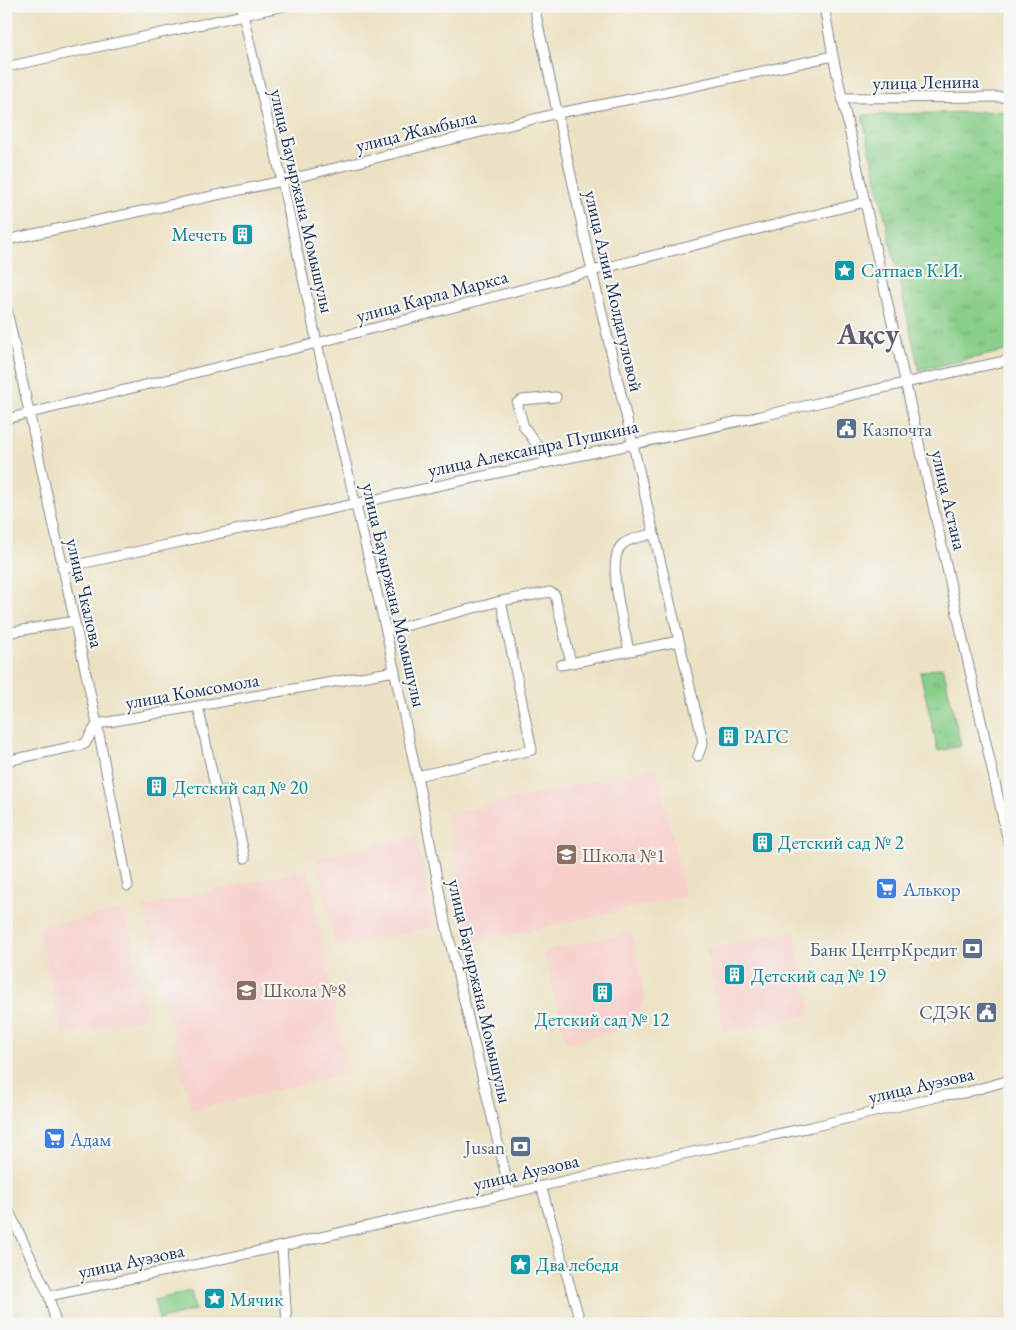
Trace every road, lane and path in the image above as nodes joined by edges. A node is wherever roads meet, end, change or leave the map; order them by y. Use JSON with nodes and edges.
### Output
{"nodes":[{"id":1,"x":284,"y":6,"type":"edge"},
{"id":2,"x":534,"y":6,"type":"edge"},
{"id":3,"x":824,"y":6,"type":"edge"},
{"id":4,"x":242,"y":10,"type":"edge"},
{"id":5,"x":833,"y":56,"type":"junction"},
{"id":6,"x":6,"y":67,"type":"edge"},
{"id":7,"x":1010,"y":97,"type":"edge"},
{"id":8,"x":843,"y":98,"type":"junction"},
{"id":9,"x":558,"y":113,"type":"junction"},
{"id":10,"x":282,"y":181,"type":"junction"},
{"id":11,"x":865,"y":202,"type":"junction"},
{"id":12,"x":6,"y":240,"type":"edge"},
{"id":13,"x":592,"y":271,"type":"junction"},
{"id":14,"x":6,"y":306,"type":"edge"},
{"id":15,"x":317,"y":343,"type":"junction"},
{"id":16,"x":1010,"y":360,"type":"edge"},
{"id":17,"x":906,"y":382,"type":"junction"},
{"id":18,"x":556,"y":397,"type":"dead end"},
{"id":19,"x":29,"y":413,"type":"junction"},
{"id":20,"x":6,"y":419,"type":"edge"},
{"id":21,"x":633,"y":444,"type":"junction"},
{"id":22,"x":550,"y":461,"type":"junction"},
{"id":23,"x":356,"y":503,"type":"junction"},
{"id":24,"x":654,"y":534,"type":"junction"},
{"id":25,"x":62,"y":568,"type":"junction"},
{"id":26,"x":501,"y":600,"type":"junction"},
{"id":27,"x":75,"y":621,"type":"junction"},
{"id":28,"x":386,"y":631,"type":"junction"},
{"id":29,"x":6,"y":633,"type":"edge"},
{"id":30,"x":679,"y":641,"type":"junction"},
{"id":31,"x":629,"y":651,"type":"junction"},
{"id":32,"x":571,"y":663,"type":"junction"},
{"id":33,"x":561,"y":665,"type":"dead end"},
{"id":34,"x":395,"y":671,"type":"junction"},
{"id":35,"x":198,"y":706,"type":"junction"},
{"id":36,"x":97,"y":724,"type":"junction"},
{"id":37,"x":698,"y":756,"type":"dead end"},
{"id":38,"x":6,"y":760,"type":"edge"},
{"id":39,"x":417,"y":776,"type":"junction"},
{"id":40,"x":1010,"y":850,"type":"edge"},
{"id":41,"x":244,"y":858,"type":"dead end"},
{"id":42,"x":128,"y":886,"type":"dead end"},
{"id":43,"x":1010,"y":1080,"type":"edge"},
{"id":44,"x":541,"y":1186,"type":"junction"},
{"id":45,"x":510,"y":1192,"type":"junction"},
{"id":46,"x":6,"y":1205,"type":"edge"},
{"id":47,"x":282,"y":1246,"type":"junction"},
{"id":48,"x":49,"y":1296,"type":"junction"},
{"id":49,"x":56,"y":1324,"type":"edge"},
{"id":50,"x":287,"y":1324,"type":"edge"},
{"id":51,"x":581,"y":1324,"type":"edge"}],
"edges":[{"from":1,"to":4,"type":"street"},
{"from":2,"to":9,"type":"street","name":"улица Алии Молдагуловой"},
{"from":3,"to":5,"type":"street","name":"улица Астана"},
{"from":4,"to":6,"type":"street"},
{"from":4,"to":10,"type":"street","name":"улица Бауыржана Момышулы"},
{"from":5,"to":8,"type":"street","name":"улица Астана"},
{"from":5,"to":9,"type":"street","name":"улица Жамбыла"},
{"from":7,"to":8,"type":"street","name":"улица Ленина"},
{"from":8,"to":11,"type":"street","name":"улица Астана"},
{"from":9,"to":10,"type":"street","name":"улица Жамбыла"},
{"from":9,"to":13,"type":"street","name":"улица Алии Молдагуловой"},
{"from":10,"to":12,"type":"street","name":"улица Жамбыла"},
{"from":10,"to":15,"type":"street","name":"улица Бауыржана Момышулы"},
{"from":11,"to":13,"type":"street","name":"улица Карла Маркса"},
{"from":11,"to":17,"type":"street","name":"улица Астана"},
{"from":13,"to":15,"type":"street","name":"улица Карла Маркса"},
{"from":13,"to":21,"type":"street","name":"улица Алии Молдагуловой"},
{"from":14,"to":19,"type":"street","name":"улица Чкалова"},
{"from":15,"to":19,"type":"street","name":"улица Карла Маркса"},
{"from":15,"to":23,"type":"street","name":"улица Бауыржана Момышулы"},
{"from":16,"to":17,"type":"street","name":"улица Александра Пушкина"},
{"from":17,"to":21,"type":"street","name":"улица Александра Пушкина"},
{"from":17,"to":40,"type":"street","name":"улица Астана"},
{"from":18,"to":22,"type":"street"},
{"from":19,"to":20,"type":"street","name":"улица Карла Маркса"},
{"from":19,"to":25,"type":"street","name":"улица Чкалова"},
{"from":21,"to":22,"type":"street","name":"улица Александра Пушкина"},
{"from":21,"to":24,"type":"street","name":"улица Алии Молдагуловой"},
{"from":22,"to":23,"type":"street","name":"улица Александра Пушкина"},
{"from":23,"to":25,"type":"street","name":"улица Александра Пушкина"},
{"from":23,"to":28,"type":"street","name":"улица Бауыржана Момышулы"},
{"from":24,"to":30,"type":"street","name":"улица Алии Молдагуловой"},
{"from":24,"to":31,"type":"street"},
{"from":25,"to":27,"type":"street","name":"улица Чкалова"},
{"from":26,"to":28,"type":"street"},
{"from":26,"to":32,"type":"street"},
{"from":26,"to":39,"type":"street"},
{"from":27,"to":29,"type":"street"},
{"from":27,"to":36,"type":"street","name":"улица Чкалова"},
{"from":28,"to":34,"type":"street","name":"улица Бауыржана Момышулы"},
{"from":30,"to":31,"type":"street"},
{"from":30,"to":37,"type":"street","name":"улица Алии Молдагуловой"},
{"from":31,"to":32,"type":"street"},
{"from":32,"to":33,"type":"street"},
{"from":34,"to":35,"type":"street","name":"улица Комсомола"},
{"from":34,"to":39,"type":"street","name":"улица Бауыржана Момышулы"},
{"from":35,"to":36,"type":"street","name":"улица Комсомола"},
{"from":35,"to":41,"type":"street"},
{"from":36,"to":38,"type":"street"},
{"from":36,"to":42,"type":"street","name":"улица Чкалова"},
{"from":39,"to":45,"type":"street","name":"улица Бауыржана Момышулы"},
{"from":43,"to":44,"type":"street","name":"улица Ауэзова"},
{"from":44,"to":45,"type":"street","name":"улица Ауэзова"},
{"from":44,"to":51,"type":"street"},
{"from":45,"to":47,"type":"street","name":"улица Ауэзова"},
{"from":46,"to":48,"type":"street"},
{"from":47,"to":48,"type":"street","name":"улица Ауэзова"},
{"from":47,"to":50,"type":"street"},
{"from":48,"to":49,"type":"street"}]}
